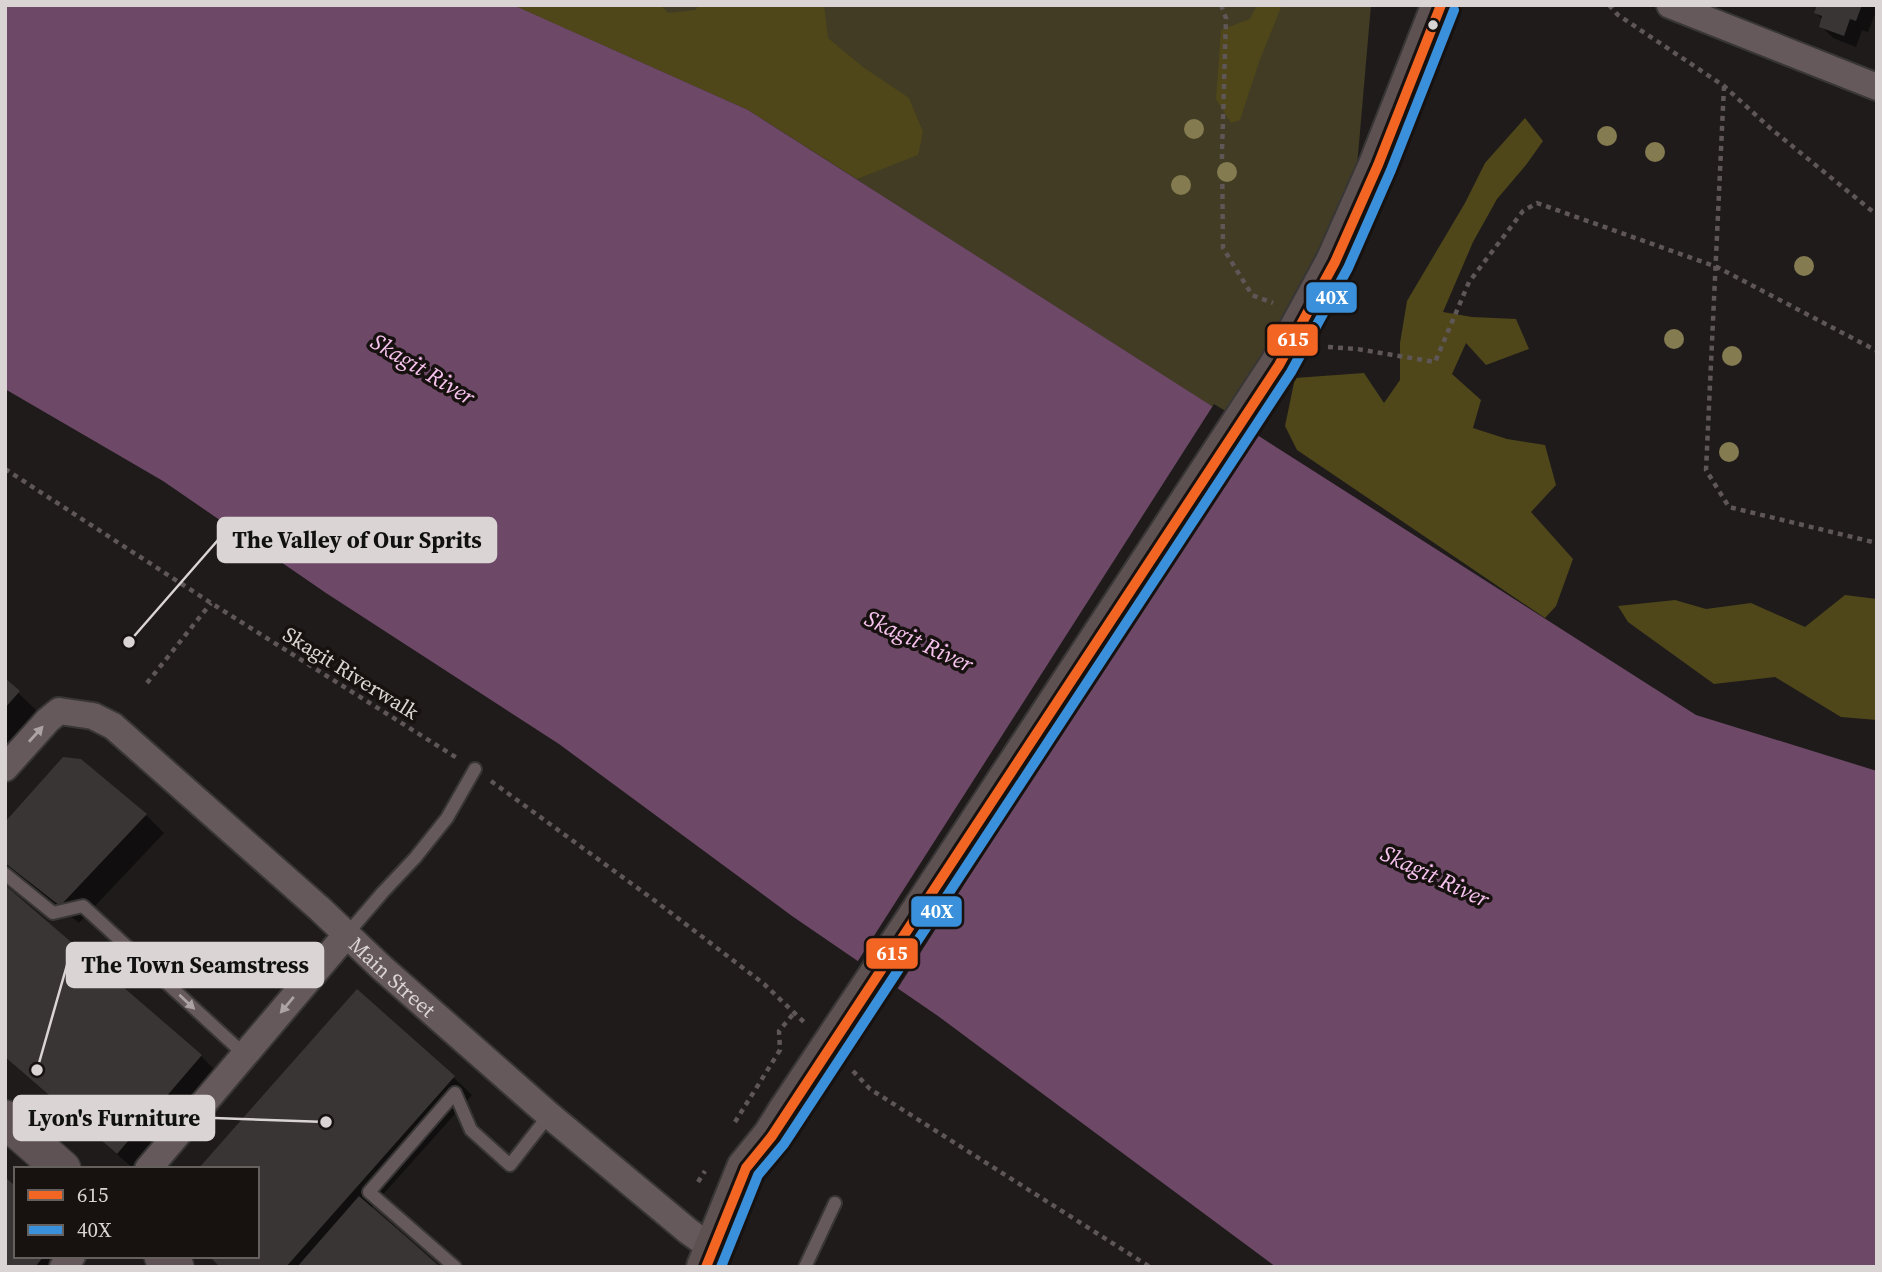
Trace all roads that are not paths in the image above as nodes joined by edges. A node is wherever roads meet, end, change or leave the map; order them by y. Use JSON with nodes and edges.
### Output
{"nodes":[{"id":1,"x":1441,"y":5,"type":"edge"},
{"id":2,"x":1670,"y":5,"type":"edge"},
{"id":3,"x":1877,"y":87,"type":"edge"},
{"id":4,"x":5,"y":768,"type":"edge"},
{"id":5,"x":475,"y":769,"type":"road end"},
{"id":6,"x":5,"y":874,"type":"edge"},
{"id":7,"x":347,"y":934,"type":"junction"},
{"id":8,"x":244,"y":1055,"type":"junction"},
{"id":9,"x":550,"y":1115,"type":"junction"},
{"id":10,"x":5,"y":1119,"type":"edge"},
{"id":11,"x":60,"y":1167,"type":"edge"},
{"id":12,"x":150,"y":1167,"type":"edge"},
{"id":13,"x":835,"y":1203,"type":"dead end"},
{"id":14,"x":716,"y":1261,"type":"edge"},
{"id":15,"x":455,"y":1267,"type":"edge"},
{"id":16,"x":805,"y":1267,"type":"edge"}],
"edges":[{"from":1,"to":14,"type":"main road","bridge":true},
{"from":2,"to":3,"type":"street"},
{"from":4,"to":7,"type":"street","name":"Main Street","one_way":true},
{"from":5,"to":7,"type":"lane"},
{"from":6,"to":8,"type":"lane","one_way":true},
{"from":7,"to":8,"type":"street","one_way":true},
{"from":7,"to":9,"type":"street","name":"Main Street"},
{"from":8,"to":12,"type":"street"},
{"from":9,"to":14,"type":"street","name":"Main Street"},
{"from":9,"to":15,"type":"lane"},
{"from":10,"to":11,"type":"street"},
{"from":13,"to":16,"type":"lane"}]}
